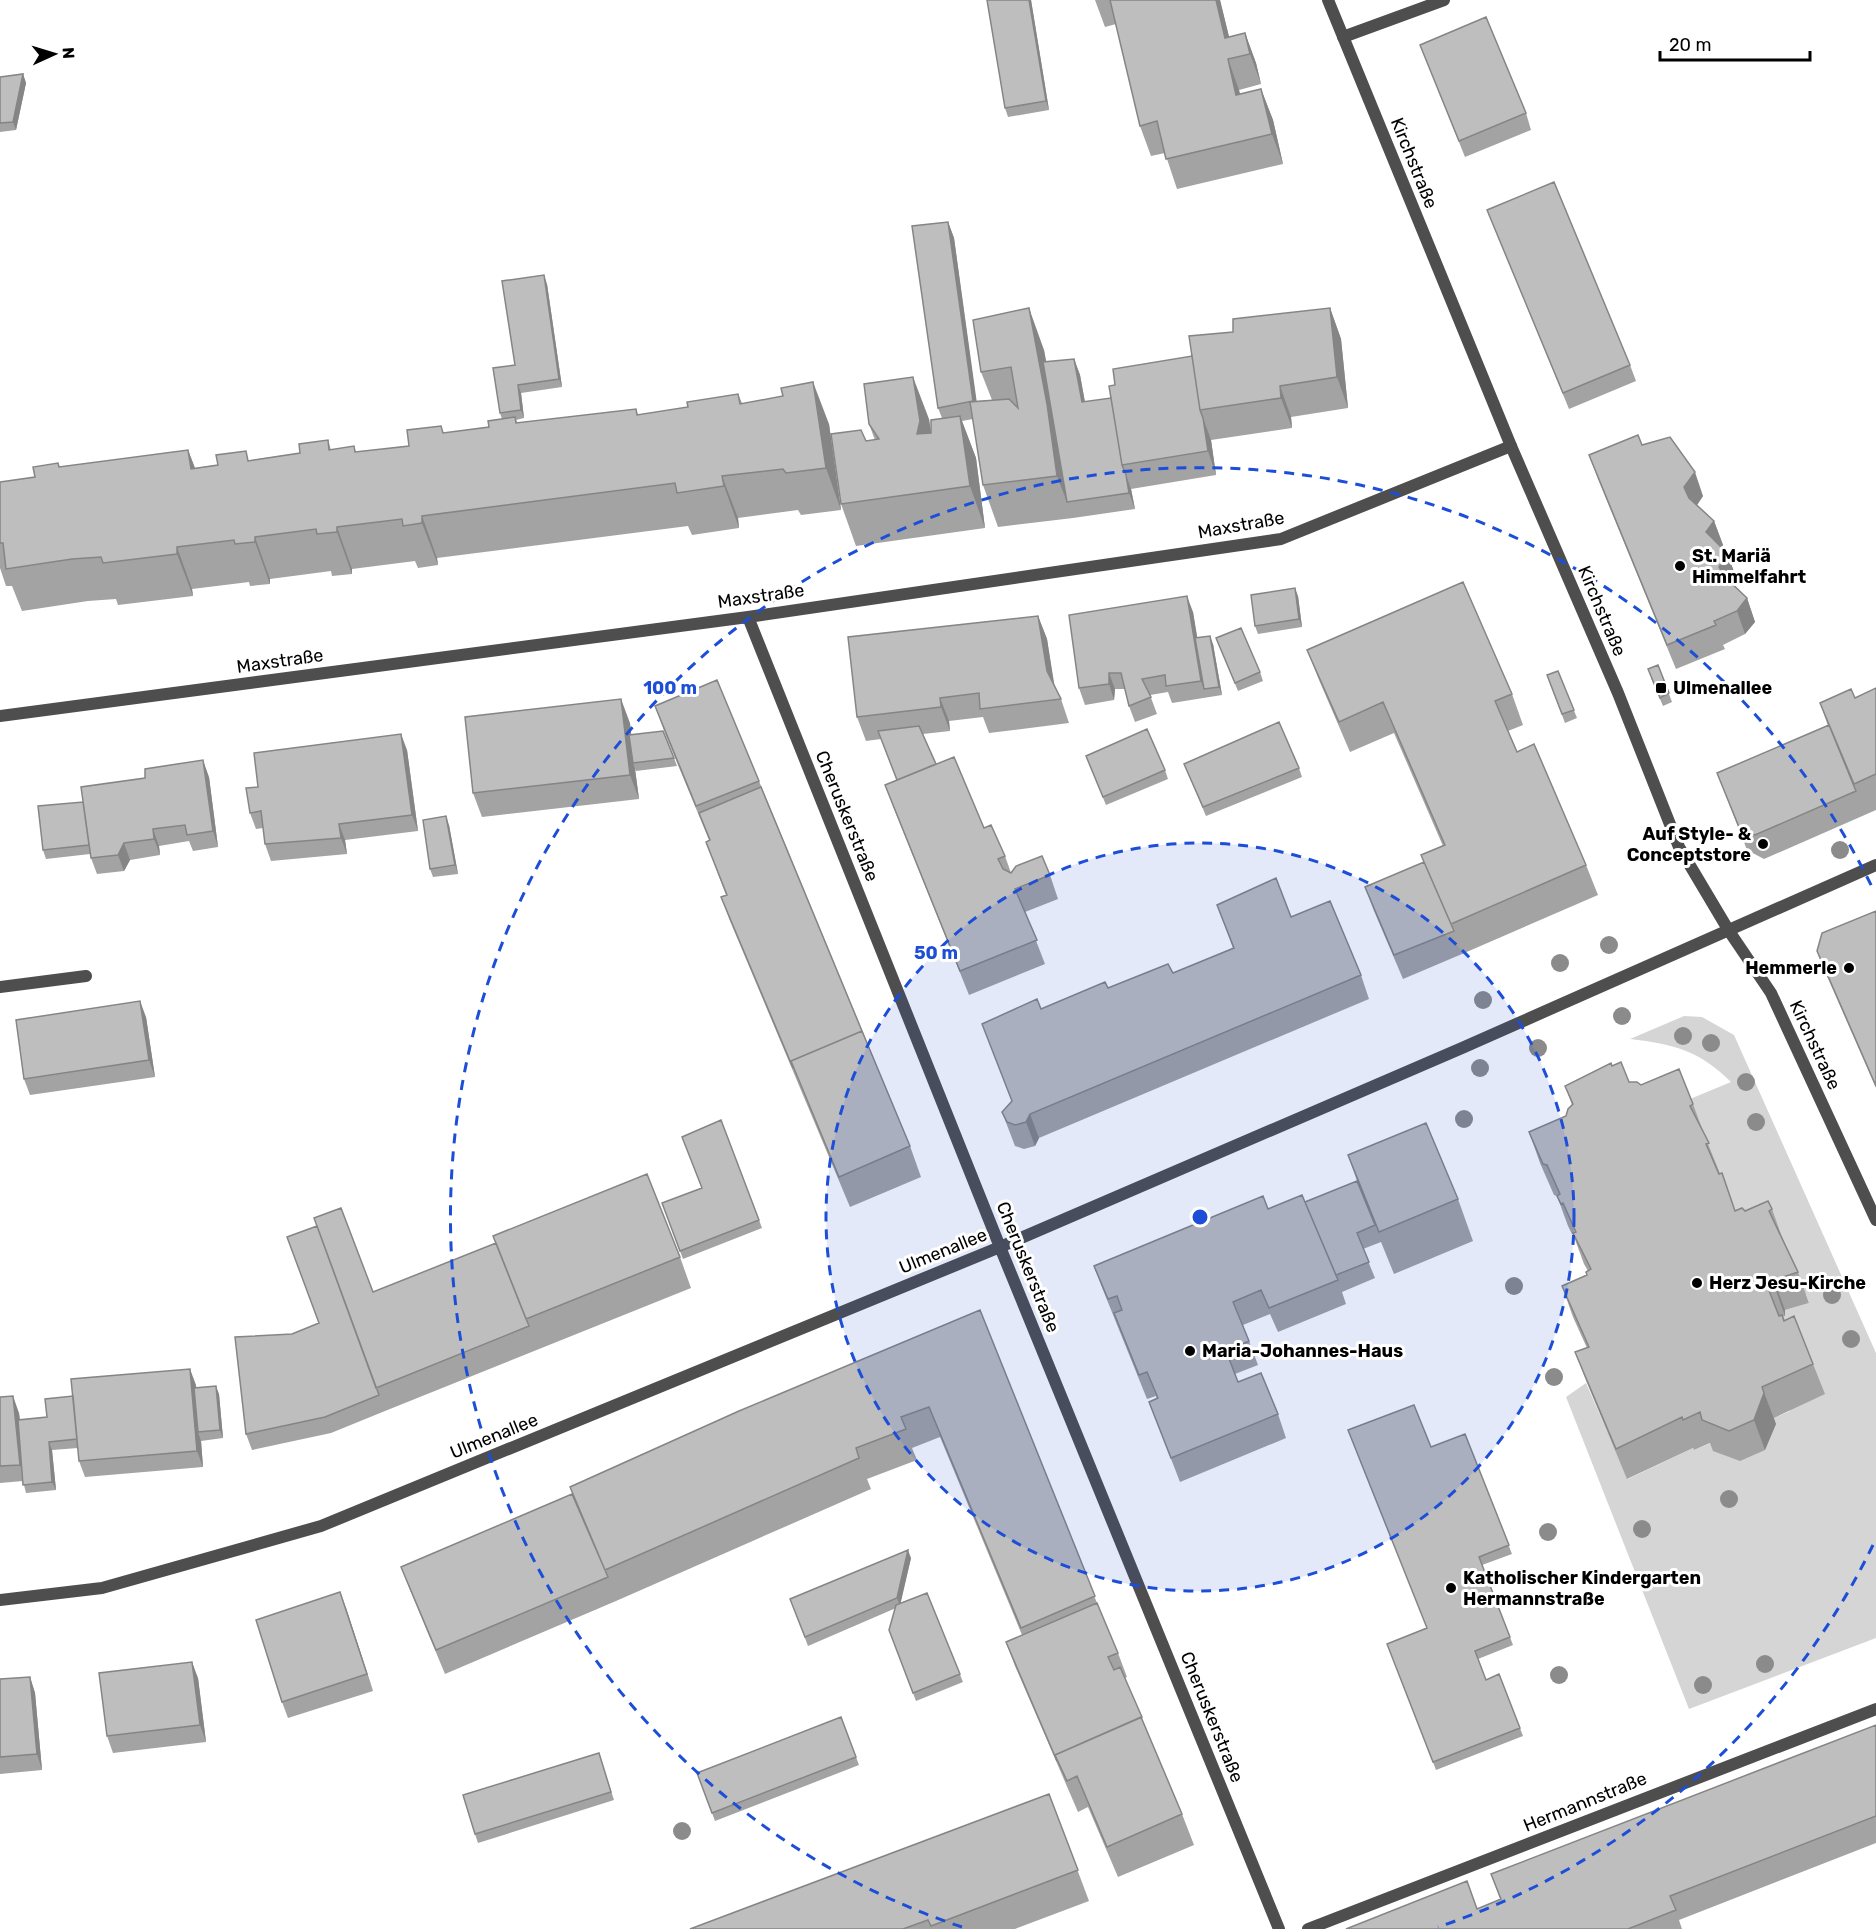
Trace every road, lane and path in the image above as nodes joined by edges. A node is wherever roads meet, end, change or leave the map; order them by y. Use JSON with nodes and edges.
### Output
{"nodes":[{"id":1,"x":1328,"y":0,"type":"edge"},
{"id":2,"x":1444,"y":0,"type":"edge"},
{"id":3,"x":1343,"y":37,"type":"junction"},
{"id":4,"x":1511,"y":446,"type":"junction"},
{"id":5,"x":748,"y":617,"type":"junction"},
{"id":6,"x":0,"y":716,"type":"edge"},
{"id":7,"x":1876,"y":865,"type":"edge"},
{"id":8,"x":1729,"y":931,"type":"junction"},
{"id":9,"x":86,"y":976,"type":"dead end"},
{"id":10,"x":0,"y":987,"type":"edge"},
{"id":11,"x":1876,"y":1220,"type":"edge"},
{"id":12,"x":1000,"y":1247,"type":"junction"},
{"id":13,"x":0,"y":1600,"type":"edge"},
{"id":14,"x":1876,"y":1709,"type":"edge"},
{"id":15,"x":1279,"y":1929,"type":"edge"},
{"id":16,"x":1308,"y":1929,"type":"edge"}],
"edges":[{"from":1,"to":3,"type":"street","name":"Kirchstraße"},
{"from":2,"to":3,"type":"street"},
{"from":3,"to":4,"type":"street","name":"Kirchstraße"},
{"from":4,"to":5,"type":"street","name":"Maxstraße"},
{"from":4,"to":8,"type":"street","name":"Kirchstraße"},
{"from":5,"to":6,"type":"street","name":"Maxstraße"},
{"from":5,"to":12,"type":"street","name":"Cheruskerstraße"},
{"from":7,"to":8,"type":"street","name":"Ulmenallee"},
{"from":8,"to":11,"type":"street","name":"Kirchstraße"},
{"from":8,"to":12,"type":"street","name":"Ulmenallee"},
{"from":9,"to":10,"type":"street"},
{"from":12,"to":13,"type":"street","name":"Ulmenallee"},
{"from":12,"to":15,"type":"street","name":"Cheruskerstraße"},
{"from":14,"to":16,"type":"street","name":"Hermannstraße"}]}
